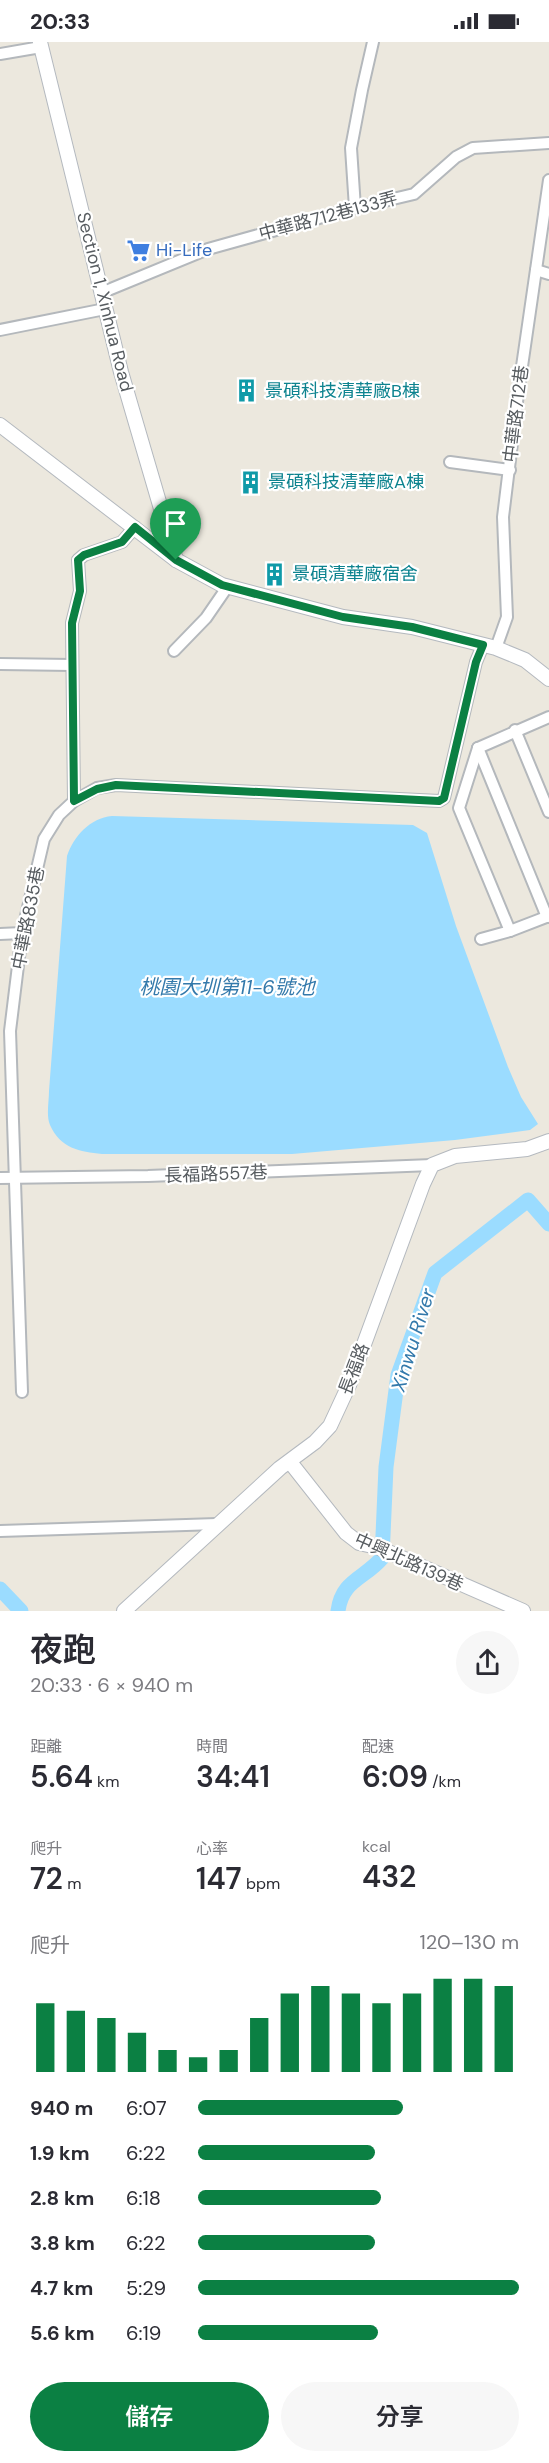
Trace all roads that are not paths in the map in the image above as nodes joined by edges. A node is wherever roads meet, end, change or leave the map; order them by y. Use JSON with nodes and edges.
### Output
{"nodes":[{"id":1,"x":373,"y":42,"type":"edge"},
{"id":2,"x":40,"y":44,"type":"edge"},
{"id":3,"x":0,"y":54,"type":"edge"},
{"id":4,"x":549,"y":143,"type":"edge"},
{"id":5,"x":549,"y":180,"type":"edge"},
{"id":6,"x":355,"y":208,"type":"junction"},
{"id":7,"x":536,"y":270,"type":"junction"},
{"id":8,"x":549,"y":274,"type":"edge"},
{"id":9,"x":101,"y":293,"type":"junction"},
{"id":10,"x":105,"y":309,"type":"junction"},
{"id":11,"x":0,"y":330,"type":"edge"},
{"id":12,"x":0,"y":425,"type":"edge"},
{"id":13,"x":450,"y":462,"type":"dead end"},
{"id":14,"x":510,"y":470,"type":"junction"},
{"id":15,"x":135,"y":527,"type":"junction"},
{"id":16,"x":176,"y":560,"type":"junction"},
{"id":17,"x":228,"y":586,"type":"junction"},
{"id":18,"x":489,"y":646,"type":"junction"},
{"id":19,"x":174,"y":651,"type":"dead end"},
{"id":20,"x":0,"y":664,"type":"edge"},
{"id":21,"x":72,"y":665,"type":"junction"},
{"id":22,"x":549,"y":679,"type":"edge"},
{"id":23,"x":549,"y":717,"type":"edge"},
{"id":24,"x":515,"y":730,"type":"junction"},
{"id":25,"x":478,"y":748,"type":"junction"},
{"id":26,"x":74,"y":801,"type":"junction"},
{"id":27,"x":549,"y":812,"type":"edge"},
{"id":28,"x":548,"y":916,"type":"edge"},
{"id":29,"x":510,"y":932,"type":"junction"},
{"id":30,"x":22,"y":933,"type":"junction"},
{"id":31,"x":0,"y":934,"type":"edge"},
{"id":32,"x":481,"y":939,"type":"dead end"},
{"id":33,"x":549,"y":1141,"type":"edge"},
{"id":34,"x":432,"y":1165,"type":"junction"},
{"id":35,"x":0,"y":1178,"type":"edge"},
{"id":36,"x":15,"y":1178,"type":"junction"},
{"id":37,"x":22,"y":1392,"type":"dead end"},
{"id":38,"x":290,"y":1462,"type":"junction"},
{"id":39,"x":217,"y":1524,"type":"junction"},
{"id":40,"x":0,"y":1531,"type":"edge"},
{"id":41,"x":124,"y":1611,"type":"edge"},
{"id":42,"x":523,"y":1611,"type":"edge"}],
"edges":[{"from":1,"to":6,"type":"street"},
{"from":2,"to":3,"type":"street"},
{"from":2,"to":9,"type":"street","name":"Section 1, Xinhua Road"},
{"from":4,"to":6,"type":"street","name":"中華路712巷133弄"},
{"from":5,"to":7,"type":"street","name":"中華路712巷"},
{"from":6,"to":9,"type":"street","name":"中華路712巷133弄"},
{"from":7,"to":8,"type":"street"},
{"from":7,"to":14,"type":"street","name":"中華路712巷"},
{"from":9,"to":10,"type":"street","name":"Section 1, Xinhua Road"},
{"from":10,"to":11,"type":"street"},
{"from":10,"to":16,"type":"street","name":"Section 1, Xinhua Road"},
{"from":12,"to":15,"type":"street"},
{"from":13,"to":14,"type":"street"},
{"from":14,"to":18,"type":"street","name":"中華路712巷"},
{"from":15,"to":16,"type":"street"},
{"from":15,"to":21,"type":"street"},
{"from":16,"to":17,"type":"street"},
{"from":17,"to":18,"type":"street"},
{"from":17,"to":19,"type":"street"},
{"from":18,"to":22,"type":"street"},
{"from":18,"to":26,"type":"street","name":"中華路712巷"},
{"from":20,"to":21,"type":"street"},
{"from":21,"to":26,"type":"street"},
{"from":23,"to":24,"type":"street"},
{"from":24,"to":25,"type":"street"},
{"from":24,"to":27,"type":"street"},
{"from":25,"to":28,"type":"street"},
{"from":25,"to":29,"type":"street"},
{"from":26,"to":30,"type":"street","name":"中華路835巷"},
{"from":28,"to":29,"type":"street"},
{"from":29,"to":32,"type":"street"},
{"from":30,"to":31,"type":"street"},
{"from":30,"to":36,"type":"street","name":"中華路835巷"},
{"from":33,"to":34,"type":"street"},
{"from":34,"to":36,"type":"street","name":"長福路557巷"},
{"from":34,"to":38,"type":"street","name":"長福路"},
{"from":35,"to":36,"type":"street","name":"長福路557巷"},
{"from":36,"to":37,"type":"street","name":"中華路835巷"},
{"from":38,"to":39,"type":"street","name":"長福路"},
{"from":38,"to":42,"type":"street","name":"中興北路139巷"},
{"from":39,"to":40,"type":"street"},
{"from":39,"to":41,"type":"street","name":"長福路"}]}
